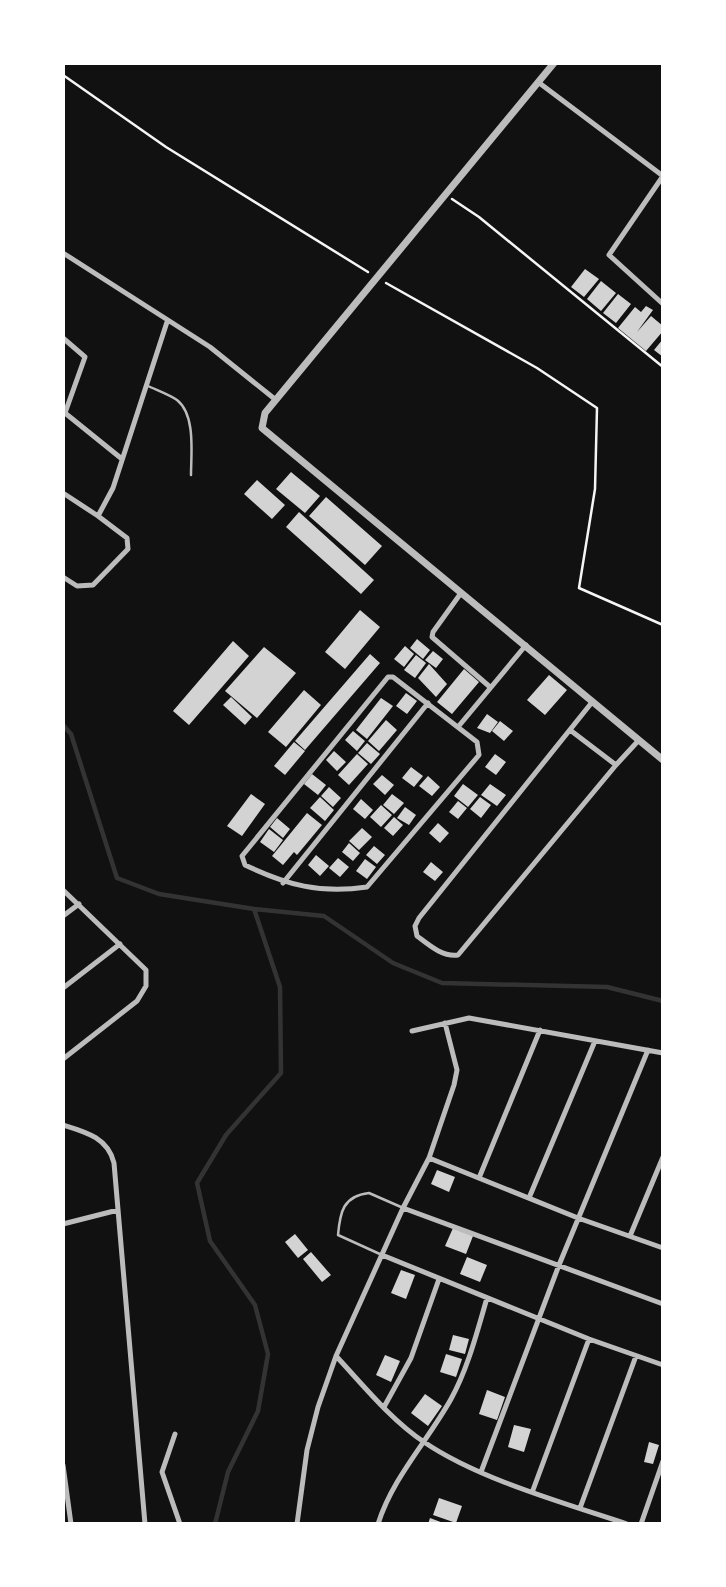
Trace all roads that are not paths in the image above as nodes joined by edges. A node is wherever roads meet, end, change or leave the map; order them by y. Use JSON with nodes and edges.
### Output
{"nodes":[{"id":1,"x":554,"y":63,"type":"edge"},
{"id":2,"x":538,"y":82,"type":"junction"},
{"id":3,"x":663,"y":176,"type":"edge"},
{"id":4,"x":63,"y":253,"type":"edge"},
{"id":5,"x":663,"y":303,"type":"edge"},
{"id":6,"x":167,"y":322,"type":"junction"},
{"id":7,"x":63,"y":338,"type":"edge"},
{"id":8,"x":146,"y":385,"type":"junction"},
{"id":9,"x":276,"y":400,"type":"junction"},
{"id":10,"x":64,"y":411,"type":"edge"},
{"id":11,"x":122,"y":459,"type":"junction"},
{"id":12,"x":191,"y":475,"type":"dead end"},
{"id":13,"x":63,"y":493,"type":"edge"},
{"id":14,"x":98,"y":516,"type":"junction"},
{"id":15,"x":63,"y":577,"type":"edge"},
{"id":16,"x":461,"y":593,"type":"junction"},
{"id":17,"x":526,"y":645,"type":"junction"},
{"id":18,"x":490,"y":687,"type":"junction"},
{"id":19,"x":593,"y":701,"type":"junction"},
{"id":20,"x":428,"y":703,"type":"junction"},
{"id":21,"x":458,"y":727,"type":"junction"},
{"id":22,"x":570,"y":730,"type":"junction"},
{"id":23,"x":639,"y":740,"type":"junction"},
{"id":24,"x":663,"y":760,"type":"edge"},
{"id":25,"x":616,"y":765,"type":"junction"},
{"id":26,"x":283,"y":883,"type":"junction"},
{"id":27,"x":63,"y":890,"type":"edge"},
{"id":28,"x":79,"y":904,"type":"junction"},
{"id":29,"x":63,"y":916,"type":"edge"},
{"id":30,"x":120,"y":944,"type":"junction"},
{"id":31,"x":63,"y":988,"type":"edge"},
{"id":32,"x":445,"y":1023,"type":"junction"},
{"id":33,"x":540,"y":1030,"type":"junction"},
{"id":34,"x":412,"y":1031,"type":"dead end"},
{"id":35,"x":595,"y":1041,"type":"junction"},
{"id":36,"x":648,"y":1050,"type":"junction"},
{"id":37,"x":663,"y":1053,"type":"edge"},
{"id":38,"x":63,"y":1059,"type":"edge"},
{"id":39,"x":63,"y":1125,"type":"edge"},
{"id":40,"x":663,"y":1157,"type":"edge"},
{"id":41,"x":429,"y":1158,"type":"junction"},
{"id":42,"x":479,"y":1178,"type":"junction"},
{"id":43,"x":529,"y":1198,"type":"junction"},
{"id":44,"x":403,"y":1208,"type":"junction"},
{"id":45,"x":118,"y":1210,"type":"junction"},
{"id":46,"x":578,"y":1218,"type":"junction"},
{"id":47,"x":63,"y":1224,"type":"edge"},
{"id":48,"x":630,"y":1236,"type":"junction"},
{"id":49,"x":663,"y":1248,"type":"edge"},
{"id":50,"x":382,"y":1255,"type":"junction"},
{"id":51,"x":559,"y":1265,"type":"junction"},
{"id":52,"x":439,"y":1279,"type":"junction"},
{"id":53,"x":487,"y":1298,"type":"junction"},
{"id":54,"x":663,"y":1304,"type":"edge"},
{"id":55,"x":538,"y":1318,"type":"junction"},
{"id":56,"x":589,"y":1339,"type":"junction"},
{"id":57,"x":336,"y":1356,"type":"junction"},
{"id":58,"x":636,"y":1356,"type":"junction"},
{"id":59,"x":663,"y":1365,"type":"edge"},
{"id":60,"x":384,"y":1407,"type":"junction"},
{"id":61,"x":175,"y":1434,"type":"dead end"},
{"id":62,"x":424,"y":1442,"type":"junction"},
{"id":63,"x":663,"y":1461,"type":"edge"},
{"id":64,"x":63,"y":1465,"type":"edge"},
{"id":65,"x":481,"y":1472,"type":"junction"},
{"id":66,"x":533,"y":1490,"type":"junction"},
{"id":67,"x":580,"y":1508,"type":"junction"},
{"id":68,"x":71,"y":1524,"type":"edge"},
{"id":69,"x":145,"y":1524,"type":"edge"},
{"id":70,"x":180,"y":1524,"type":"edge"},
{"id":71,"x":297,"y":1524,"type":"edge"},
{"id":72,"x":377,"y":1524,"type":"edge"},
{"id":73,"x":627,"y":1524,"type":"edge"},
{"id":74,"x":641,"y":1524,"type":"edge"}],
"edges":[{"from":1,"to":2,"type":"street"},
{"from":2,"to":3,"type":"street"},
{"from":2,"to":9,"type":"street"},
{"from":3,"to":5,"type":"street"},
{"from":4,"to":6,"type":"street"},
{"from":6,"to":8,"type":"street"},
{"from":6,"to":9,"type":"street"},
{"from":7,"to":10,"type":"street"},
{"from":8,"to":11,"type":"street"},
{"from":8,"to":12,"type":"lane"},
{"from":9,"to":16,"type":"street"},
{"from":10,"to":11,"type":"street"},
{"from":11,"to":14,"type":"street"},
{"from":13,"to":14,"type":"street"},
{"from":14,"to":15,"type":"street"},
{"from":16,"to":17,"type":"street"},
{"from":16,"to":18,"type":"street"},
{"from":17,"to":18,"type":"street"},
{"from":17,"to":19,"type":"street"},
{"from":18,"to":21,"type":"street"},
{"from":19,"to":22,"type":"street"},
{"from":19,"to":23,"type":"street"},
{"from":20,"to":21,"type":"street"},
{"from":20,"to":26,"type":"street"},
{"from":20,"to":26,"type":"street"},
{"from":21,"to":26,"type":"street"},
{"from":22,"to":25,"type":"street"},
{"from":22,"to":25,"type":"street"},
{"from":23,"to":24,"type":"street"},
{"from":23,"to":25,"type":"street"},
{"from":27,"to":28,"type":"street"},
{"from":28,"to":29,"type":"street"},
{"from":28,"to":30,"type":"street"},
{"from":30,"to":31,"type":"street"},
{"from":30,"to":38,"type":"street"},
{"from":32,"to":33,"type":"street"},
{"from":32,"to":34,"type":"street"},
{"from":32,"to":41,"type":"street"},
{"from":33,"to":35,"type":"street"},
{"from":33,"to":42,"type":"street"},
{"from":35,"to":36,"type":"street"},
{"from":35,"to":43,"type":"street"},
{"from":36,"to":37,"type":"street"},
{"from":36,"to":46,"type":"street"},
{"from":39,"to":45,"type":"street"},
{"from":40,"to":48,"type":"street"},
{"from":41,"to":42,"type":"street"},
{"from":41,"to":44,"type":"street"},
{"from":42,"to":43,"type":"street"},
{"from":43,"to":46,"type":"street"},
{"from":44,"to":50,"type":"street"},
{"from":44,"to":50,"type":"lane"},
{"from":44,"to":51,"type":"street"},
{"from":45,"to":47,"type":"street"},
{"from":45,"to":69,"type":"street"},
{"from":46,"to":48,"type":"street"},
{"from":46,"to":51,"type":"street"},
{"from":48,"to":49,"type":"street"},
{"from":50,"to":52,"type":"street"},
{"from":50,"to":57,"type":"street"},
{"from":51,"to":54,"type":"street"},
{"from":51,"to":55,"type":"street"},
{"from":52,"to":53,"type":"street"},
{"from":52,"to":60,"type":"street"},
{"from":53,"to":55,"type":"street"},
{"from":53,"to":62,"type":"street"},
{"from":55,"to":56,"type":"street"},
{"from":55,"to":65,"type":"street"},
{"from":56,"to":58,"type":"street"},
{"from":56,"to":66,"type":"street"},
{"from":57,"to":60,"type":"street"},
{"from":57,"to":71,"type":"street"},
{"from":58,"to":59,"type":"street"},
{"from":58,"to":67,"type":"street"},
{"from":60,"to":62,"type":"street"},
{"from":61,"to":70,"type":"street"},
{"from":62,"to":65,"type":"street"},
{"from":62,"to":72,"type":"street"},
{"from":63,"to":74,"type":"street"},
{"from":64,"to":68,"type":"street"},
{"from":65,"to":66,"type":"street"},
{"from":66,"to":67,"type":"street"},
{"from":67,"to":73,"type":"street"}]}
